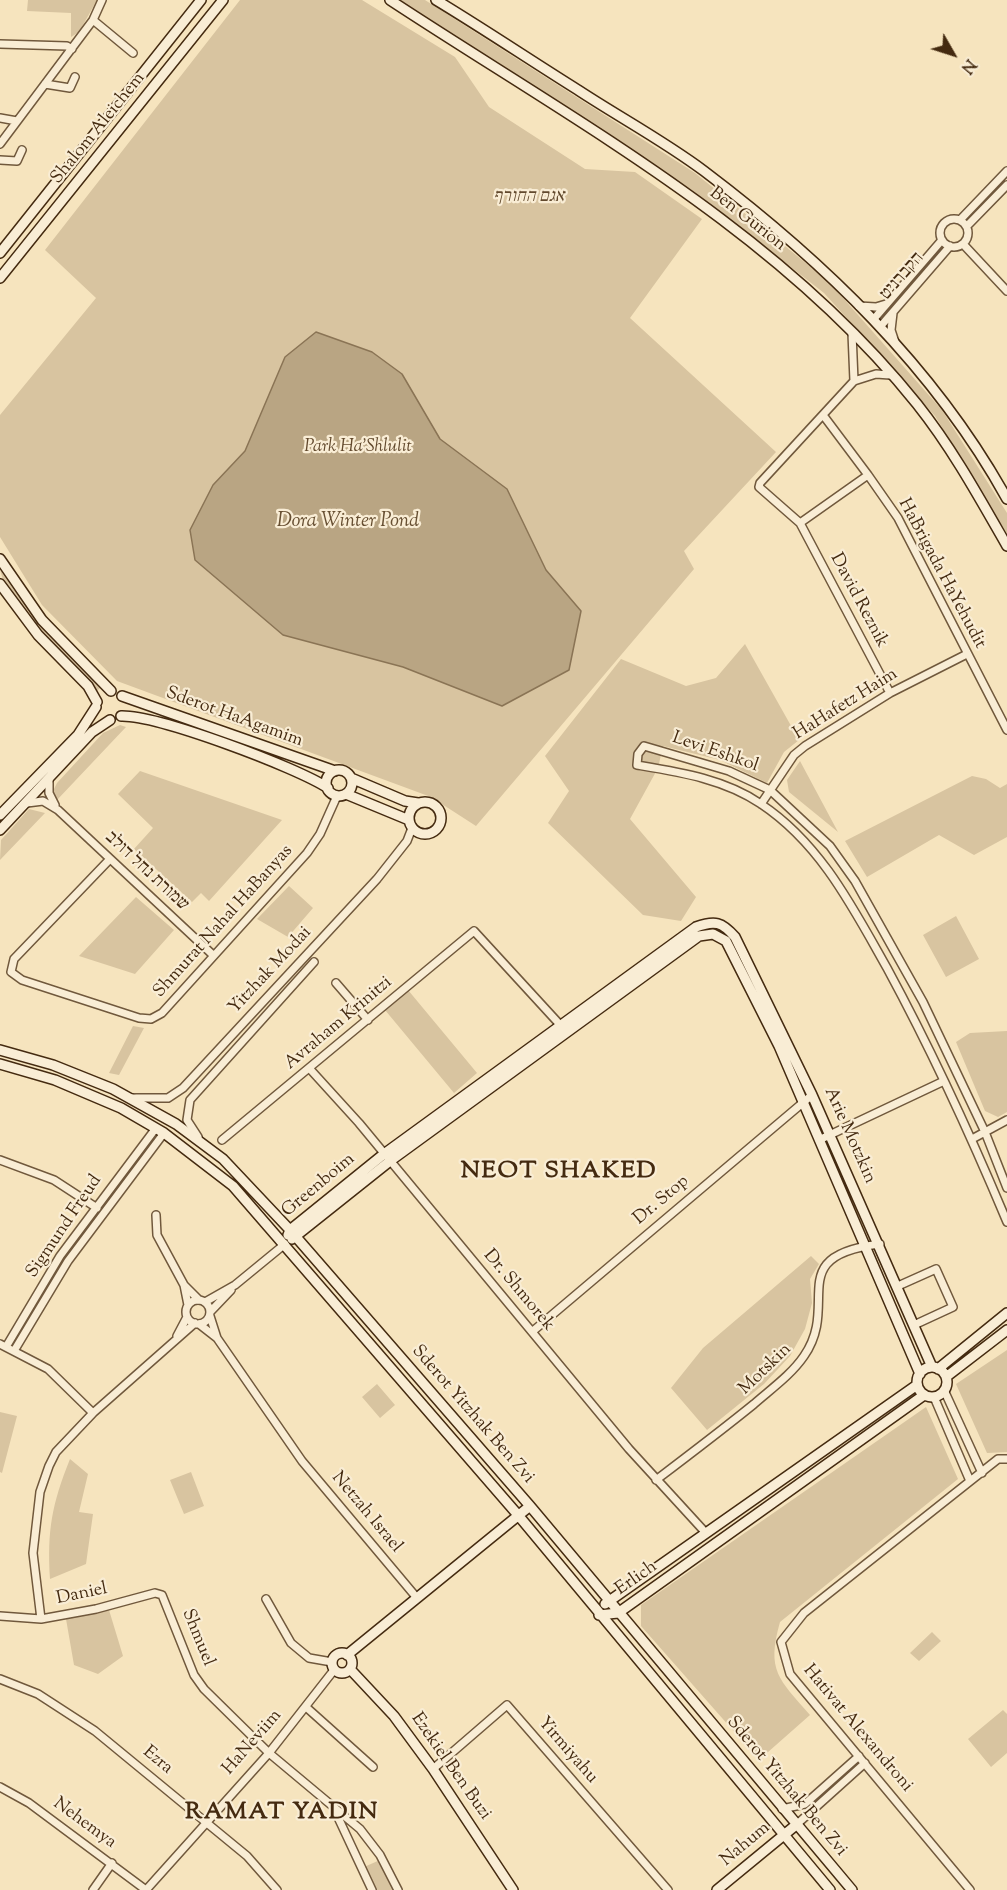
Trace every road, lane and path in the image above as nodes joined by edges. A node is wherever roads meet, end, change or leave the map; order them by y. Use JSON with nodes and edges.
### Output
{"nodes":[{"id":1,"x":102,"y":0,"type":"edge"},
{"id":2,"x":201,"y":0,"type":"edge"},
{"id":3,"x":224,"y":0,"type":"edge"},
{"id":4,"x":390,"y":0,"type":"edge"},
{"id":5,"x":436,"y":0,"type":"edge"},
{"id":6,"x":93,"y":20,"type":"junction"},
{"id":7,"x":0,"y":44,"type":"edge"},
{"id":8,"x":72,"y":49,"type":"junction"},
{"id":9,"x":133,"y":52,"type":"dead end"},
{"id":10,"x":75,"y":77,"type":"dead end"},
{"id":11,"x":45,"y":84,"type":"junction"},
{"id":12,"x":0,"y":118,"type":"edge"},
{"id":13,"x":17,"y":121,"type":"junction"},
{"id":14,"x":0,"y":144,"type":"edge"},
{"id":15,"x":22,"y":150,"type":"dead end"},
{"id":16,"x":0,"y":160,"type":"edge"},
{"id":17,"x":1007,"y":171,"type":"edge"},
{"id":18,"x":1007,"y":185,"type":"edge"},
{"id":19,"x":960,"y":220,"type":"junction"},
{"id":20,"x":967,"y":226,"type":"junction"},
{"id":21,"x":942,"y":240,"type":"junction"},
{"id":22,"x":963,"y":244,"type":"junction"},
{"id":23,"x":950,"y":246,"type":"junction"},
{"id":24,"x":0,"y":253,"type":"edge"},
{"id":25,"x":0,"y":278,"type":"edge"},
{"id":26,"x":1007,"y":291,"type":"edge"},
{"id":27,"x":888,"y":303,"type":"junction"},
{"id":28,"x":859,"y":306,"type":"junction"},
{"id":29,"x":894,"y":311,"type":"junction"},
{"id":30,"x":877,"y":324,"type":"junction"},
{"id":31,"x":852,"y":333,"type":"junction"},
{"id":32,"x":895,"y":342,"type":"junction"},
{"id":33,"x":890,"y":375,"type":"junction"},
{"id":34,"x":854,"y":381,"type":"junction"},
{"id":35,"x":823,"y":415,"type":"junction"},
{"id":36,"x":868,"y":476,"type":"junction"},
{"id":37,"x":1007,"y":499,"type":"edge"},
{"id":38,"x":800,"y":523,"type":"junction"},
{"id":39,"x":1007,"y":546,"type":"edge"},
{"id":40,"x":0,"y":559,"type":"edge"},
{"id":41,"x":2,"y":589,"type":"edge"},
{"id":42,"x":967,"y":654,"type":"junction"},
{"id":43,"x":111,"y":691,"type":"junction"},
{"id":44,"x":890,"y":693,"type":"junction"},
{"id":45,"x":122,"y":696,"type":"junction"},
{"id":46,"x":97,"y":705,"type":"junction"},
{"id":47,"x":121,"y":716,"type":"junction"},
{"id":48,"x":110,"y":720,"type":"junction"},
{"id":49,"x":1007,"y":730,"type":"edge"},
{"id":50,"x":335,"y":771,"type":"junction"},
{"id":51,"x":50,"y":776,"type":"junction"},
{"id":52,"x":351,"y":778,"type":"junction"},
{"id":53,"x":328,"y":788,"type":"junction"},
{"id":54,"x":770,"y":790,"type":"junction"},
{"id":55,"x":341,"y":795,"type":"junction"},
{"id":56,"x":418,"y":803,"type":"junction"},
{"id":57,"x":761,"y":804,"type":"junction"},
{"id":58,"x":21,"y":805,"type":"junction"},
{"id":59,"x":58,"y":810,"type":"junction"},
{"id":60,"x":0,"y":815,"type":"edge"},
{"id":61,"x":410,"y":824,"type":"junction"},
{"id":62,"x":0,"y":830,"type":"edge"},
{"id":63,"x":110,"y":859,"type":"junction"},
{"id":64,"x":725,"y":925,"type":"joint"},
{"id":65,"x":713,"y":934,"type":"joint"},
{"id":66,"x":213,"y":956,"type":"junction"},
{"id":67,"x":314,"y":962,"type":"dead end"},
{"id":68,"x":336,"y":983,"type":"dead end"},
{"id":69,"x":247,"y":1019,"type":"junction"},
{"id":70,"x":368,"y":1020,"type":"junction"},
{"id":71,"x":564,"y":1029,"type":"junction"},
{"id":72,"x":248,"y":1036,"type":"junction"},
{"id":73,"x":0,"y":1050,"type":"edge"},
{"id":74,"x":0,"y":1064,"type":"edge"},
{"id":75,"x":309,"y":1068,"type":"junction"},
{"id":76,"x":944,"y":1081,"type":"junction"},
{"id":77,"x":812,"y":1095,"type":"junction"},
{"id":78,"x":130,"y":1098,"type":"junction"},
{"id":79,"x":803,"y":1102,"type":"junction"},
{"id":80,"x":1007,"y":1120,"type":"edge"},
{"id":81,"x":160,"y":1131,"type":"junction"},
{"id":82,"x":986,"y":1132,"type":"junction"},
{"id":83,"x":830,"y":1135,"type":"junction"},
{"id":84,"x":972,"y":1139,"type":"junction"},
{"id":85,"x":199,"y":1140,"type":"junction"},
{"id":86,"x":222,"y":1140,"type":"dead end"},
{"id":87,"x":819,"y":1140,"type":"junction"},
{"id":88,"x":387,"y":1157,"type":"junction"},
{"id":89,"x":0,"y":1161,"type":"edge"},
{"id":90,"x":1007,"y":1188,"type":"edge"},
{"id":91,"x":95,"y":1207,"type":"junction"},
{"id":92,"x":103,"y":1212,"type":"junction"},
{"id":93,"x":156,"y":1215,"type":"dead end"},
{"id":94,"x":1007,"y":1222,"type":"edge"},
{"id":95,"x":292,"y":1234,"type":"junction"},
{"id":96,"x":285,"y":1244,"type":"junction"},
{"id":97,"x":880,"y":1244,"type":"junction"},
{"id":98,"x":865,"y":1246,"type":"junction"},
{"id":99,"x":184,"y":1285,"type":"junction"},
{"id":100,"x":236,"y":1285,"type":"junction"},
{"id":101,"x":898,"y":1286,"type":"junction"},
{"id":102,"x":202,"y":1301,"type":"junction"},
{"id":103,"x":188,"y":1305,"type":"junction"},
{"id":104,"x":1007,"y":1313,"type":"edge"},
{"id":105,"x":210,"y":1314,"type":"junction"},
{"id":106,"x":187,"y":1317,"type":"junction"},
{"id":107,"x":197,"y":1324,"type":"junction"},
{"id":108,"x":914,"y":1325,"type":"junction"},
{"id":109,"x":1007,"y":1330,"type":"edge"},
{"id":110,"x":533,"y":1331,"type":"junction"},
{"id":111,"x":176,"y":1338,"type":"junction"},
{"id":112,"x":217,"y":1338,"type":"junction"},
{"id":113,"x":3,"y":1345,"type":"edge"},
{"id":114,"x":14,"y":1351,"type":"junction"},
{"id":115,"x":935,"y":1368,"type":"junction"},
{"id":116,"x":920,"y":1374,"type":"junction"},
{"id":117,"x":946,"y":1377,"type":"junction"},
{"id":118,"x":917,"y":1385,"type":"junction"},
{"id":119,"x":944,"y":1390,"type":"junction"},
{"id":120,"x":924,"y":1395,"type":"junction"},
{"id":121,"x":934,"y":1397,"type":"junction"},
{"id":122,"x":93,"y":1413,"type":"junction"},
{"id":123,"x":1007,"y":1459,"type":"edge"},
{"id":124,"x":982,"y":1473,"type":"junction"},
{"id":125,"x":656,"y":1480,"type":"junction"},
{"id":126,"x":970,"y":1481,"type":"junction"},
{"id":127,"x":530,"y":1506,"type":"junction"},
{"id":128,"x":518,"y":1515,"type":"junction"},
{"id":129,"x":705,"y":1532,"type":"junction"},
{"id":130,"x":417,"y":1598,"type":"junction"},
{"id":131,"x":266,"y":1599,"type":"dead end"},
{"id":132,"x":166,"y":1600,"type":"joint"},
{"id":133,"x":607,"y":1600,"type":"junction"},
{"id":134,"x":636,"y":1600,"type":"junction"},
{"id":135,"x":618,"y":1613,"type":"junction"},
{"id":136,"x":599,"y":1615,"type":"junction"},
{"id":137,"x":0,"y":1616,"type":"edge"},
{"id":138,"x":41,"y":1619,"type":"junction"},
{"id":139,"x":633,"y":1631,"type":"junction"},
{"id":140,"x":347,"y":1655,"type":"junction"},
{"id":141,"x":333,"y":1666,"type":"junction"},
{"id":142,"x":350,"y":1669,"type":"junction"},
{"id":143,"x":0,"y":1679,"type":"edge"},
{"id":144,"x":306,"y":1707,"type":"junction"},
{"id":145,"x":268,"y":1752,"type":"junction"},
{"id":146,"x":860,"y":1756,"type":"junction"},
{"id":147,"x":865,"y":1763,"type":"junction"},
{"id":148,"x":373,"y":1767,"type":"dead end"},
{"id":149,"x":433,"y":1769,"type":"junction"},
{"id":150,"x":0,"y":1787,"type":"edge"},
{"id":151,"x":334,"y":1809,"type":"junction"},
{"id":152,"x":782,"y":1809,"type":"junction"},
{"id":153,"x":206,"y":1821,"type":"junction"},
{"id":154,"x":796,"y":1825,"type":"junction"},
{"id":155,"x":783,"y":1835,"type":"junction"},
{"id":156,"x":112,"y":1863,"type":"junction"},
{"id":157,"x":93,"y":1890,"type":"edge"},
{"id":158,"x":146,"y":1890,"type":"edge"},
{"id":159,"x":278,"y":1890,"type":"edge"},
{"id":160,"x":372,"y":1890,"type":"edge"},
{"id":161,"x":398,"y":1890,"type":"edge"},
{"id":162,"x":513,"y":1890,"type":"edge"},
{"id":163,"x":668,"y":1890,"type":"edge"},
{"id":164,"x":717,"y":1890,"type":"edge"},
{"id":165,"x":830,"y":1890,"type":"edge"},
{"id":166,"x":852,"y":1890,"type":"edge"},
{"id":167,"x":970,"y":1890,"type":"edge"}],
"edges":[{"from":1,"to":6,"type":"street"},
{"from":2,"to":24,"type":"street","name":"Shalom Aleichem"},
{"from":3,"to":25,"type":"street","name":"Shalom Aleichem"},
{"from":4,"to":31,"type":"street","name":"Ben Gurion"},
{"from":5,"to":28,"type":"street","name":"Ben Gurion"},
{"from":6,"to":8,"type":"street"},
{"from":6,"to":9,"type":"street"},
{"from":7,"to":8,"type":"street"},
{"from":8,"to":11,"type":"street"},
{"from":10,"to":11,"type":"street"},
{"from":11,"to":13,"type":"street"},
{"from":12,"to":13,"type":"street"},
{"from":13,"to":14,"type":"street"},
{"from":15,"to":16,"type":"street"},
{"from":17,"to":19,"type":"street"},
{"from":18,"to":20,"type":"street"},
{"from":19,"to":20,"type":"street"},
{"from":19,"to":21,"type":"street"},
{"from":20,"to":22,"type":"street"},
{"from":21,"to":23,"type":"street"},
{"from":21,"to":27,"type":"street","name":"הקברניט"},
{"from":22,"to":23,"type":"street"},
{"from":22,"to":26,"type":"street"},
{"from":23,"to":29,"type":"street","name":"הקברניט"},
{"from":27,"to":28,"type":"street"},
{"from":27,"to":30,"type":"street","name":"הקברניט"},
{"from":28,"to":30,"type":"street","name":"Ben Gurion"},
{"from":29,"to":30,"type":"street","name":"הקברניט"},
{"from":29,"to":32,"type":"street"},
{"from":30,"to":32,"type":"street","name":"Ben Gurion"},
{"from":31,"to":33,"type":"street","name":"Ben Gurion"},
{"from":31,"to":34,"type":"street"},
{"from":32,"to":37,"type":"street","name":"Ben Gurion"},
{"from":33,"to":34,"type":"street"},
{"from":33,"to":39,"type":"street","name":"Ben Gurion"},
{"from":34,"to":35,"type":"street"},
{"from":35,"to":36,"type":"street","name":"HaBrigada HaYehudit"},
{"from":35,"to":38,"type":"street"},
{"from":36,"to":38,"type":"street"},
{"from":36,"to":42,"type":"street","name":"HaBrigada HaYehudit"},
{"from":38,"to":44,"type":"street","name":"David Reznik"},
{"from":40,"to":43,"type":"street"},
{"from":41,"to":46,"type":"street"},
{"from":42,"to":44,"type":"street","name":"HaHafetz Haim"},
{"from":42,"to":49,"type":"street","name":"HaBrigada HaYehudit"},
{"from":43,"to":45,"type":"street"},
{"from":43,"to":46,"type":"street"},
{"from":44,"to":54,"type":"street","name":"HaHafetz Haim"},
{"from":45,"to":47,"type":"street"},
{"from":45,"to":50,"type":"street","name":"Sderot HaAgamim"},
{"from":46,"to":48,"type":"street"},
{"from":46,"to":60,"type":"street"},
{"from":47,"to":48,"type":"street"},
{"from":47,"to":53,"type":"street","name":"Sderot HaAgamim"},
{"from":48,"to":51,"type":"street"},
{"from":50,"to":52,"type":"street"},
{"from":50,"to":53,"type":"street"},
{"from":51,"to":58,"type":"street"},
{"from":51,"to":59,"type":"street","name":"שמורת נחל דולב"},
{"from":52,"to":55,"type":"street"},
{"from":52,"to":56,"type":"street"},
{"from":53,"to":55,"type":"street"},
{"from":54,"to":57,"type":"street","name":"HaHafetz Haim"},
{"from":54,"to":57,"type":"street","name":"Levi Eshkol"},
{"from":54,"to":82,"type":"street","name":"Levi Eshkol"},
{"from":55,"to":61,"type":"street"},
{"from":55,"to":66,"type":"street","name":"Shmurat Nahal HaBanyas"},
{"from":56,"to":61,"type":"street"},
{"from":56,"to":61,"type":"street"},
{"from":57,"to":76,"type":"street","name":"Levi Eshkol"},
{"from":58,"to":59,"type":"street","name":"שמורת נחל דולב"},
{"from":58,"to":62,"type":"street"},
{"from":59,"to":63,"type":"street","name":"שמורת נחל דולב"},
{"from":61,"to":69,"type":"street","name":"Yitzhak Modai"},
{"from":63,"to":66,"type":"street","name":"שמורת נחל דולב"},
{"from":63,"to":66,"type":"street","name":"Shmurat Nahal HaBanyas"},
{"from":64,"to":71,"type":"street","name":"Greenboim"},
{"from":64,"to":77,"type":"street","name":"Arie Motzkin"},
{"from":65,"to":71,"type":"street","name":"Greenboim"},
{"from":65,"to":79,"type":"street","name":"Arie Motzkin"},
{"from":67,"to":72,"type":"street","name":"Yitzhak Modai"},
{"from":68,"to":70,"type":"street"},
{"from":69,"to":72,"type":"street"},
{"from":69,"to":78,"type":"street","name":"Yitzhak Modai"},
{"from":70,"to":71,"type":"street","name":"Avraham Krinitzi"},
{"from":70,"to":75,"type":"street","name":"Avraham Krinitzi"},
{"from":71,"to":88,"type":"street","name":"Greenboim"},
{"from":72,"to":85,"type":"street","name":"Yitzhak Modai"},
{"from":73,"to":78,"type":"street","name":"Sderot Yitzhak Ben Zvi"},
{"from":74,"to":81,"type":"street","name":"Sderot Yitzhak Ben Zvi"},
{"from":75,"to":86,"type":"street","name":"Avraham Krinitzi"},
{"from":75,"to":88,"type":"street","name":"Dr. Shmorek"},
{"from":76,"to":83,"type":"street"},
{"from":76,"to":84,"type":"street","name":"Levi Eshkol"},
{"from":77,"to":79,"type":"street","name":"Dr. Stop"},
{"from":77,"to":83,"type":"street","name":"Arie Motzkin"},
{"from":78,"to":85,"type":"street","name":"Sderot Yitzhak Ben Zvi"},
{"from":79,"to":87,"type":"street","name":"Arie Motzkin"},
{"from":79,"to":110,"type":"street","name":"Dr. Stop"},
{"from":80,"to":82,"type":"street"},
{"from":81,"to":91,"type":"street","name":"Sigmund Freud"},
{"from":81,"to":92,"type":"street","name":"Sigmund Freud"},
{"from":81,"to":96,"type":"street","name":"Sderot Yitzhak Ben Zvi"},
{"from":82,"to":84,"type":"street"},
{"from":82,"to":90,"type":"street","name":"Levi Eshkol"},
{"from":83,"to":87,"type":"street"},
{"from":83,"to":97,"type":"street","name":"Arie Motzkin"},
{"from":84,"to":94,"type":"street","name":"Levi Eshkol"},
{"from":85,"to":95,"type":"street","name":"Sderot Yitzhak Ben Zvi"},
{"from":87,"to":98,"type":"street","name":"Arie Motzkin"},
{"from":88,"to":95,"type":"street","name":"Greenboim"},
{"from":88,"to":110,"type":"street","name":"Dr. Shmorek"},
{"from":89,"to":91,"type":"street"},
{"from":91,"to":92,"type":"street"},
{"from":91,"to":113,"type":"street","name":"Sigmund Freud"},
{"from":92,"to":114,"type":"street","name":"Sigmund Freud"},
{"from":93,"to":99,"type":"street"},
{"from":95,"to":96,"type":"street","name":"Greenboim"},
{"from":95,"to":127,"type":"street","name":"Sderot Yitzhak Ben Zvi"},
{"from":96,"to":100,"type":"street"},
{"from":96,"to":128,"type":"street","name":"Sderot Yitzhak Ben Zvi"},
{"from":97,"to":98,"type":"street","name":"Motskin"},
{"from":97,"to":101,"type":"street","name":"Arie Motzkin"},
{"from":98,"to":116,"type":"street","name":"Arie Motzkin"},
{"from":98,"to":125,"type":"street","name":"Motskin"},
{"from":99,"to":102,"type":"street"},
{"from":99,"to":103,"type":"street"},
{"from":100,"to":102,"type":"street"},
{"from":100,"to":105,"type":"street"},
{"from":101,"to":108,"type":"street","name":"Arie Motzkin"},
{"from":101,"to":108,"type":"street"},
{"from":102,"to":103,"type":"street"},
{"from":102,"to":105,"type":"street"},
{"from":103,"to":106,"type":"street"},
{"from":104,"to":115,"type":"street"},
{"from":105,"to":107,"type":"street"},
{"from":105,"to":112,"type":"street"},
{"from":106,"to":107,"type":"street"},
{"from":106,"to":111,"type":"street"},
{"from":107,"to":111,"type":"street"},
{"from":107,"to":112,"type":"street"},
{"from":108,"to":115,"type":"street","name":"Arie Motzkin"},
{"from":109,"to":117,"type":"street"},
{"from":110,"to":125,"type":"street","name":"Dr. Shmorek"},
{"from":111,"to":122,"type":"street"},
{"from":112,"to":130,"type":"street","name":"Netzah Israel"},
{"from":113,"to":114,"type":"street"},
{"from":114,"to":122,"type":"street"},
{"from":115,"to":116,"type":"street"},
{"from":115,"to":117,"type":"street"},
{"from":116,"to":118,"type":"street"},
{"from":117,"to":119,"type":"street"},
{"from":118,"to":120,"type":"street"},
{"from":118,"to":129,"type":"street","name":"Erlich"},
{"from":119,"to":121,"type":"street"},
{"from":119,"to":124,"type":"street"},
{"from":120,"to":121,"type":"street"},
{"from":120,"to":134,"type":"street","name":"Erlich"},
{"from":121,"to":126,"type":"street"},
{"from":122,"to":138,"type":"street"},
{"from":123,"to":124,"type":"street","name":"Hativat Alexandroni"},
{"from":124,"to":126,"type":"street","name":"Hativat Alexandroni"},
{"from":125,"to":129,"type":"street","name":"Dr. Shmorek"},
{"from":126,"to":146,"type":"street","name":"Hativat Alexandroni"},
{"from":127,"to":128,"type":"street"},
{"from":127,"to":133,"type":"street","name":"Sderot Yitzhak Ben Zvi"},
{"from":128,"to":130,"type":"street"},
{"from":128,"to":136,"type":"street","name":"Sderot Yitzhak Ben Zvi"},
{"from":129,"to":133,"type":"street","name":"Erlich"},
{"from":130,"to":140,"type":"street"},
{"from":131,"to":141,"type":"street"},
{"from":132,"to":138,"type":"street","name":"Daniel"},
{"from":132,"to":145,"type":"street","name":"Shmuel"},
{"from":133,"to":135,"type":"street","name":"Sderot Yitzhak Ben Zvi"},
{"from":133,"to":136,"type":"street","name":"Erlich"},
{"from":134,"to":135,"type":"street","name":"Erlich"},
{"from":134,"to":139,"type":"street"},
{"from":135,"to":136,"type":"street","name":"Erlich"},
{"from":135,"to":139,"type":"street","name":"Sderot Yitzhak Ben Zvi"},
{"from":136,"to":155,"type":"street","name":"Sderot Yitzhak Ben Zvi"},
{"from":137,"to":138,"type":"street","name":"Daniel"},
{"from":139,"to":152,"type":"street","name":"Sderot Yitzhak Ben Zvi"},
{"from":140,"to":141,"type":"street"},
{"from":140,"to":142,"type":"street"},
{"from":141,"to":142,"type":"street"},
{"from":141,"to":144,"type":"street","name":"HaNeviim"},
{"from":142,"to":149,"type":"street","name":"Ezekiel Ben Buzi"},
{"from":143,"to":153,"type":"street","name":"Ezra"},
{"from":144,"to":145,"type":"street","name":"HaNeviim"},
{"from":144,"to":148,"type":"street"},
{"from":145,"to":151,"type":"street","name":"Shmuel"},
{"from":145,"to":153,"type":"street","name":"HaNeviim"},
{"from":146,"to":147,"type":"street","name":"Hativat Alexandroni"},
{"from":146,"to":152,"type":"street"},
{"from":147,"to":154,"type":"street"},
{"from":147,"to":167,"type":"street","name":"Hativat Alexandroni"},
{"from":149,"to":162,"type":"street","name":"Ezekiel Ben Buzi"},
{"from":149,"to":163,"type":"street","name":"Yirmiyahu"},
{"from":150,"to":156,"type":"street","name":"Nehemya"},
{"from":151,"to":160,"type":"street","name":"Shmuel"},
{"from":151,"to":161,"type":"street","name":"Shmuel"},
{"from":152,"to":154,"type":"street","name":"Sderot Yitzhak Ben Zvi"},
{"from":153,"to":158,"type":"street","name":"HaNeviim"},
{"from":153,"to":159,"type":"street","name":"Ezra"},
{"from":154,"to":155,"type":"street","name":"Nahum"},
{"from":154,"to":166,"type":"street","name":"Sderot Yitzhak Ben Zvi"},
{"from":155,"to":164,"type":"street","name":"Nahum"},
{"from":155,"to":165,"type":"street","name":"Sderot Yitzhak Ben Zvi"},
{"from":156,"to":157,"type":"street"},
{"from":156,"to":158,"type":"street","name":"Nehemya"}]}
